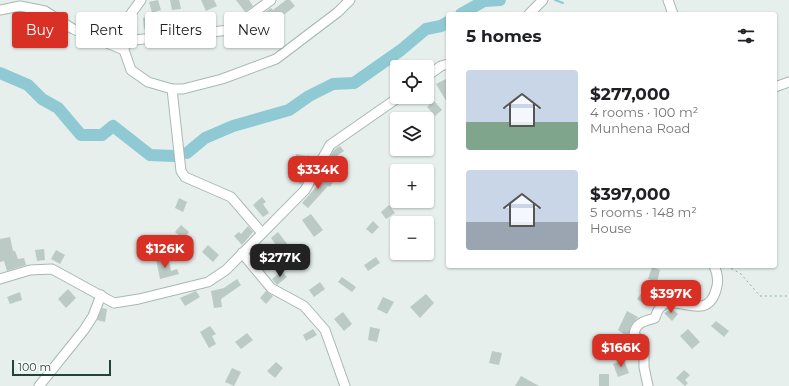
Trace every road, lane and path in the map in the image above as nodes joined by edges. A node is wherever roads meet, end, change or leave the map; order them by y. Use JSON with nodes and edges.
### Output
{"nodes":[{"id":1,"x":140,"y":0,"type":"edge"},
{"id":2,"x":271,"y":0,"type":"edge"},
{"id":3,"x":350,"y":0,"type":"edge"},
{"id":4,"x":542,"y":0,"type":"edge"},
{"id":5,"x":668,"y":0,"type":"edge"},
{"id":6,"x":0,"y":10,"type":"edge"},
{"id":7,"x":132,"y":12,"type":"edge"},
{"id":8,"x":531,"y":12,"type":"edge"},
{"id":9,"x":672,"y":12,"type":"edge"},
{"id":10,"x":76,"y":30,"type":"edge"},
{"id":11,"x":137,"y":44,"type":"edge"},
{"id":12,"x":126,"y":48,"type":"edge"},
{"id":13,"x":446,"y":65,"type":"edge"},
{"id":14,"x":434,"y":71,"type":"edge"},
{"id":15,"x":789,"y":82,"type":"edge"},
{"id":16,"x":777,"y":86,"type":"edge"},
{"id":17,"x":172,"y":89,"type":"junction"},
{"id":18,"x":390,"y":103,"type":"edge"},
{"id":19,"x":262,"y":233,"type":"junction"},
{"id":20,"x":242,"y":254,"type":"junction"},
{"id":21,"x":715,"y":268,"type":"edge"},
{"id":22,"x":730,"y":268,"type":"edge"},
{"id":23,"x":0,"y":279,"type":"edge"},
{"id":24,"x":100,"y":295,"type":"junction"},
{"id":25,"x":789,"y":296,"type":"edge"},
{"id":26,"x":39,"y":386,"type":"edge"},
{"id":27,"x":346,"y":386,"type":"edge"},
{"id":28,"x":648,"y":386,"type":"edge"}],
"edges":[{"from":1,"to":7,"type":"street"},
{"from":2,"to":11,"type":"street"},
{"from":3,"to":17,"type":"street"},
{"from":4,"to":8,"type":"street"},
{"from":5,"to":9,"type":"street"},
{"from":6,"to":10,"type":"street"},
{"from":12,"to":17,"type":"street"},
{"from":13,"to":14,"type":"street"},
{"from":15,"to":16,"type":"street"},
{"from":17,"to":19,"type":"street"},
{"from":18,"to":19,"type":"street"},
{"from":19,"to":20,"type":"street"},
{"from":20,"to":24,"type":"street"},
{"from":20,"to":27,"type":"street"},
{"from":21,"to":28,"type":"street"},
{"from":22,"to":25,"type":"path"},
{"from":23,"to":24,"type":"street"},
{"from":24,"to":26,"type":"street"}]}
